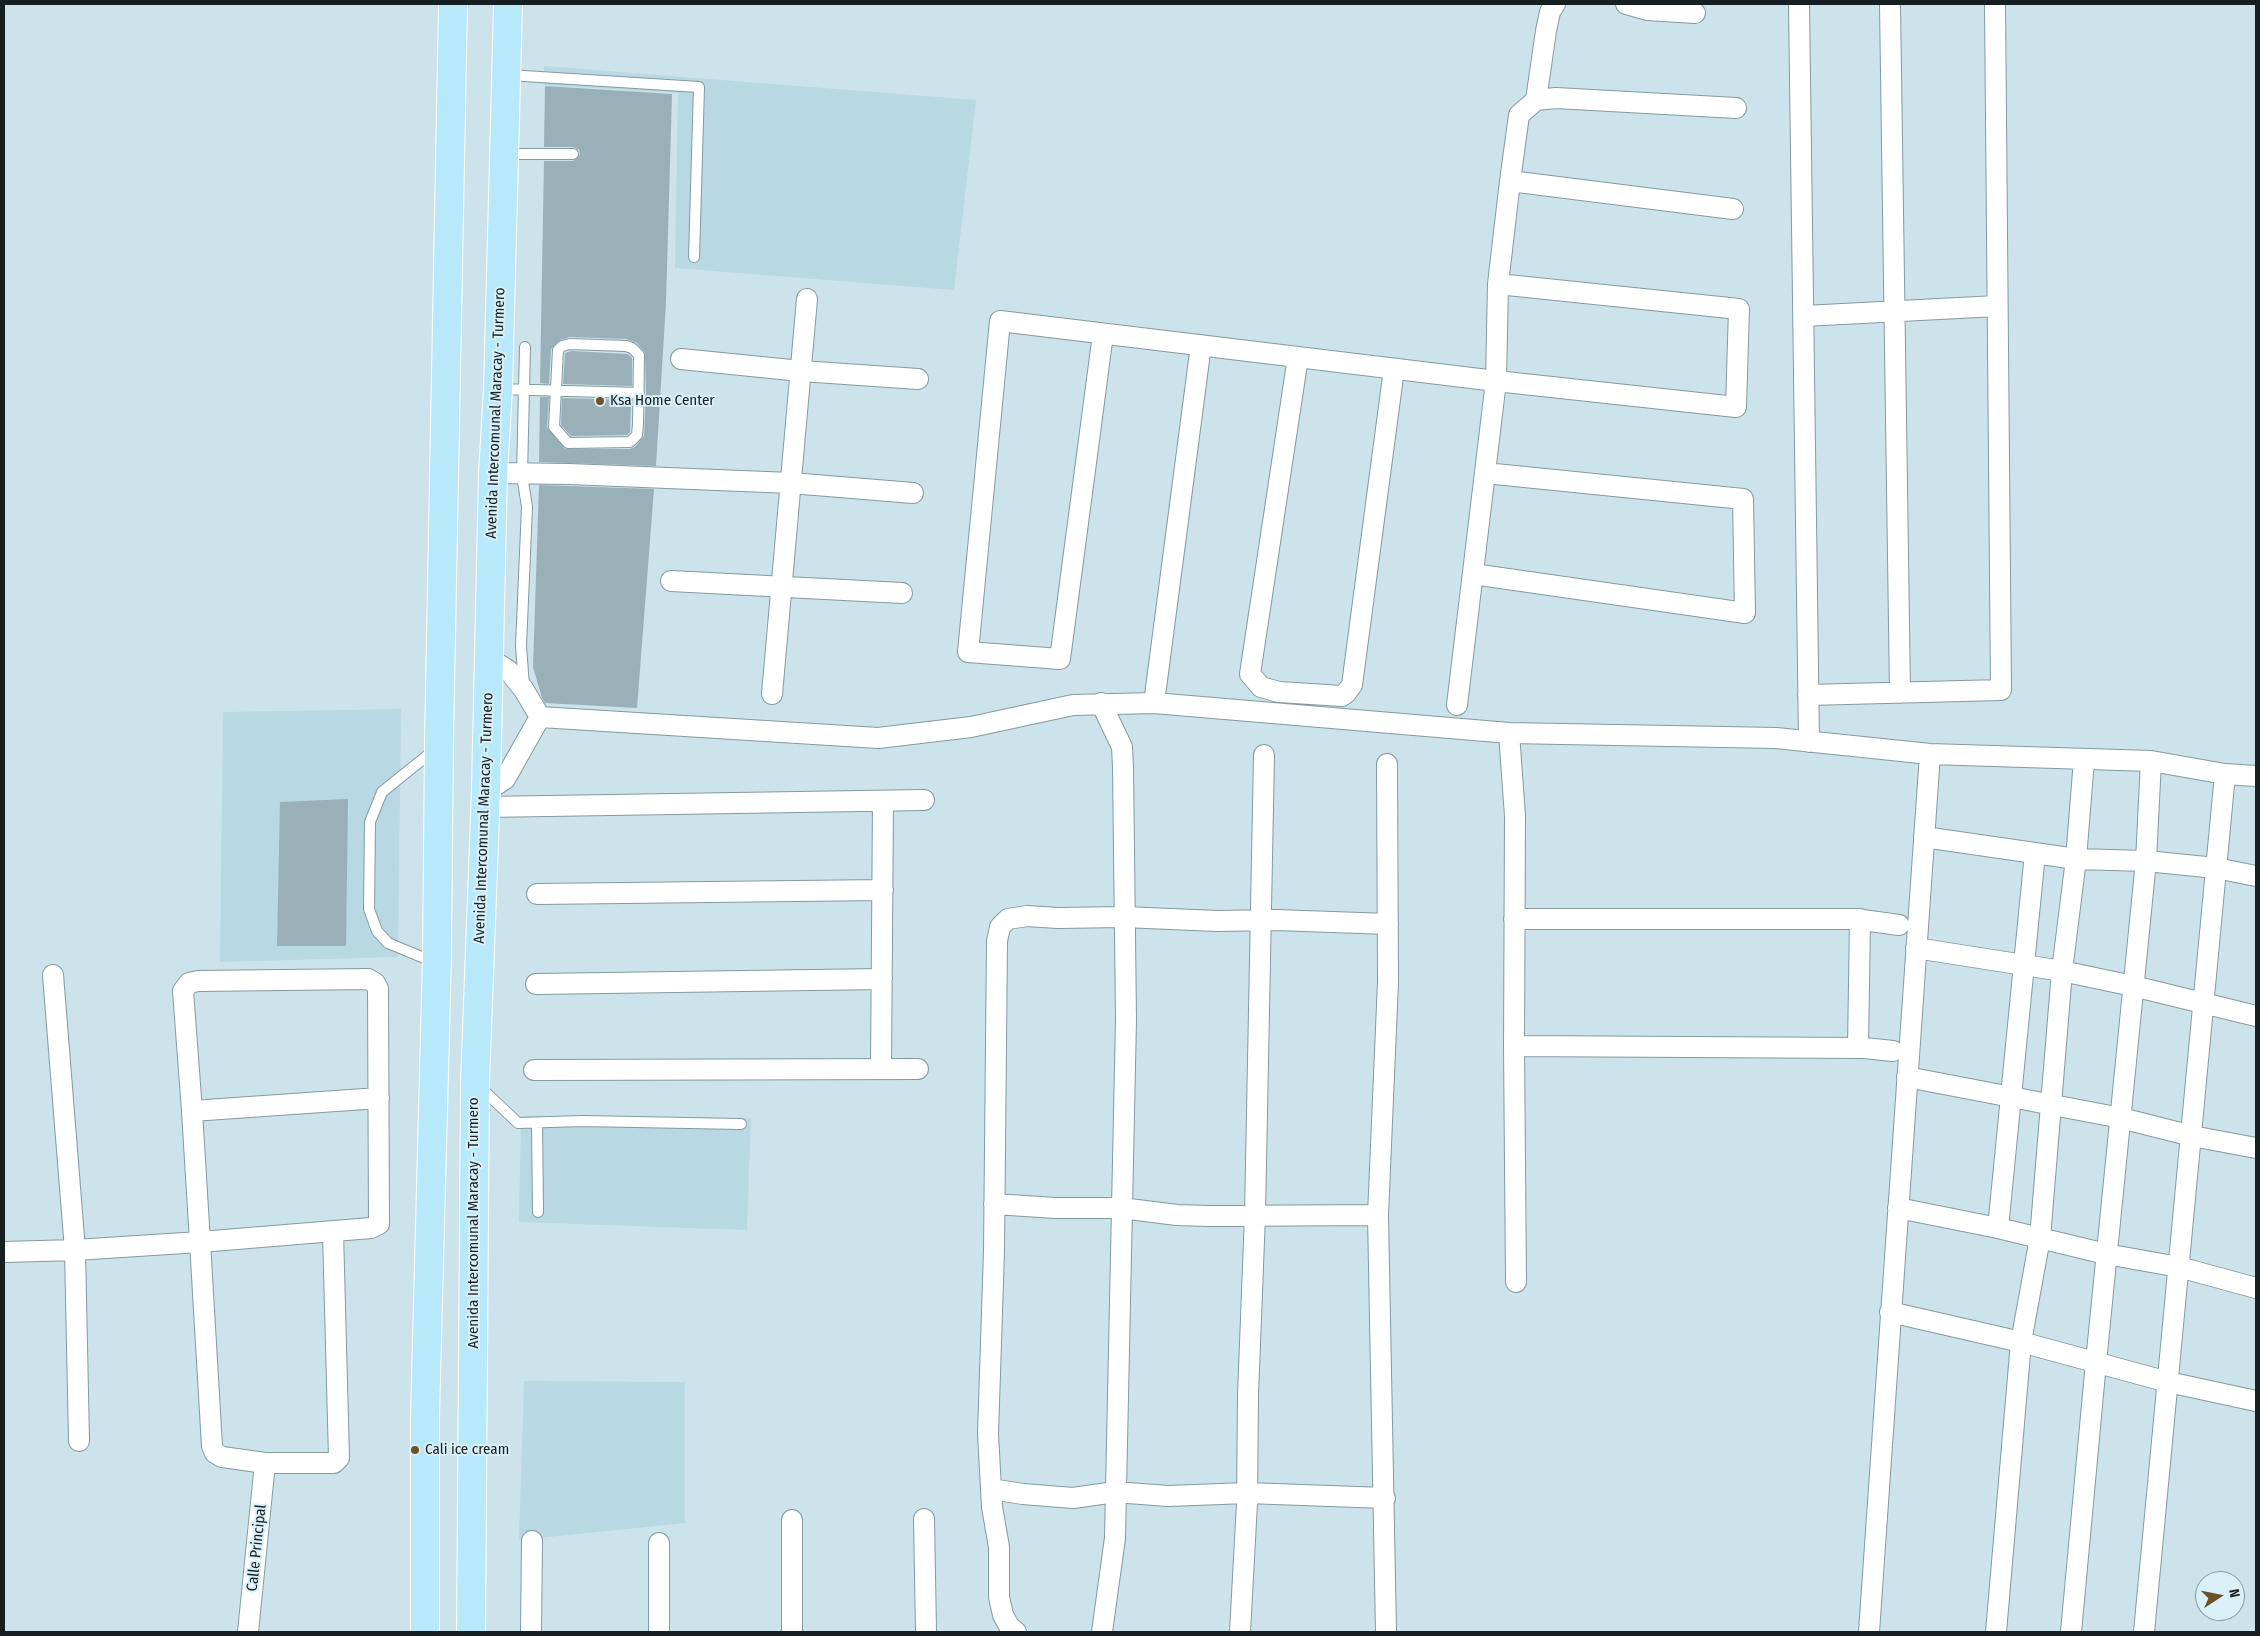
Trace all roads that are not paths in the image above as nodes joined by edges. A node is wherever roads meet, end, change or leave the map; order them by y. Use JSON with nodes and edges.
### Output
{"nodes":[{"id":1,"x":453,"y":4,"type":"edge"},
{"id":2,"x":508,"y":4,"type":"edge"},
{"id":3,"x":1556,"y":4,"type":"edge"},
{"id":4,"x":1626,"y":4,"type":"edge"},
{"id":5,"x":1799,"y":4,"type":"edge"},
{"id":6,"x":1890,"y":4,"type":"edge"},
{"id":7,"x":1995,"y":4,"type":"edge"},
{"id":8,"x":1695,"y":13,"type":"dead end"},
{"id":9,"x":506,"y":75,"type":"junction"},
{"id":10,"x":1536,"y":100,"type":"junction"},
{"id":11,"x":1736,"y":108,"type":"dead end"},
{"id":12,"x":503,"y":154,"type":"junction"},
{"id":13,"x":574,"y":154,"type":"dead end"},
{"id":14,"x":1510,"y":181,"type":"junction"},
{"id":15,"x":1733,"y":209,"type":"dead end"},
{"id":16,"x":694,"y":257,"type":"dead end"},
{"id":17,"x":1498,"y":284,"type":"junction"},
{"id":18,"x":807,"y":299,"type":"dead end"},
{"id":19,"x":1997,"y":306,"type":"junction"},
{"id":20,"x":1894,"y":311,"type":"junction"},
{"id":21,"x":1804,"y":316,"type":"junction"},
{"id":22,"x":1103,"y":334,"type":"junction"},
{"id":23,"x":1201,"y":345,"type":"junction"},
{"id":24,"x":525,"y":347,"type":"dead end"},
{"id":25,"x":1298,"y":357,"type":"junction"},
{"id":26,"x":681,"y":359,"type":"dead end"},
{"id":27,"x":1394,"y":369,"type":"junction"},
{"id":28,"x":801,"y":371,"type":"junction"},
{"id":29,"x":918,"y":379,"type":"dead end"},
{"id":30,"x":1496,"y":381,"type":"junction"},
{"id":31,"x":498,"y":389,"type":"junction"},
{"id":32,"x":525,"y":390,"type":"junction"},
{"id":33,"x":556,"y":391,"type":"junction"},
{"id":34,"x":639,"y":393,"type":"junction"},
{"id":35,"x":493,"y":473,"type":"junction"},
{"id":36,"x":1485,"y":473,"type":"junction"},
{"id":37,"x":522,"y":475,"type":"junction"},
{"id":38,"x":791,"y":483,"type":"junction"},
{"id":39,"x":913,"y":493,"type":"dead end"},
{"id":40,"x":1473,"y":574,"type":"junction"},
{"id":41,"x":671,"y":581,"type":"dead end"},
{"id":42,"x":782,"y":587,"type":"junction"},
{"id":43,"x":902,"y":593,"type":"dead end"},
{"id":44,"x":488,"y":658,"type":"junction"},
{"id":45,"x":524,"y":690,"type":"junction"},
{"id":46,"x":1900,"y":693,"type":"junction"},
{"id":47,"x":772,"y":694,"type":"dead end"},
{"id":48,"x":1808,"y":695,"type":"junction"},
{"id":49,"x":1101,"y":703,"type":"junction"},
{"id":50,"x":1154,"y":703,"type":"junction"},
{"id":51,"x":1457,"y":705,"type":"dead end"},
{"id":52,"x":540,"y":717,"type":"junction"},
{"id":53,"x":1509,"y":733,"type":"junction"},
{"id":54,"x":439,"y":740,"type":"junction"},
{"id":55,"x":1809,"y":742,"type":"junction"},
{"id":56,"x":1930,"y":754,"type":"junction"},
{"id":57,"x":1264,"y":755,"type":"dead end"},
{"id":58,"x":2084,"y":760,"type":"junction"},
{"id":59,"x":2151,"y":761,"type":"junction"},
{"id":60,"x":1387,"y":764,"type":"dead end"},
{"id":61,"x":2225,"y":774,"type":"junction"},
{"id":62,"x":2256,"y":776,"type":"edge"},
{"id":63,"x":485,"y":798,"type":"junction"},
{"id":64,"x":924,"y":800,"type":"dead end"},
{"id":65,"x":883,"y":801,"type":"junction"},
{"id":66,"x":1924,"y":837,"type":"junction"},
{"id":67,"x":2034,"y":853,"type":"junction"},
{"id":68,"x":2076,"y":859,"type":"junction"},
{"id":69,"x":2146,"y":861,"type":"junction"},
{"id":70,"x":2216,"y":868,"type":"junction"},
{"id":71,"x":2256,"y":876,"type":"edge"},
{"id":72,"x":883,"y":890,"type":"junction"},
{"id":73,"x":537,"y":894,"type":"dead end"},
{"id":74,"x":1124,"y":917,"type":"junction"},
{"id":75,"x":1514,"y":919,"type":"junction"},
{"id":76,"x":1860,"y":919,"type":"junction"},
{"id":77,"x":1261,"y":920,"type":"junction"},
{"id":78,"x":1388,"y":924,"type":"junction"},
{"id":79,"x":1899,"y":925,"type":"dead end"},
{"id":80,"x":1916,"y":948,"type":"junction"},
{"id":81,"x":437,"y":957,"type":"junction"},
{"id":82,"x":2023,"y":965,"type":"junction"},
{"id":83,"x":2062,"y":971,"type":"junction"},
{"id":84,"x":53,"y":975,"type":"dead end"},
{"id":85,"x":882,"y":978,"type":"junction"},
{"id":86,"x":536,"y":984,"type":"dead end"},
{"id":87,"x":2134,"y":986,"type":"junction"},
{"id":88,"x":2204,"y":1003,"type":"junction"},
{"id":89,"x":2256,"y":1016,"type":"edge"},
{"id":90,"x":1514,"y":1046,"type":"junction"},
{"id":91,"x":1858,"y":1048,"type":"junction"},
{"id":92,"x":1894,"y":1051,"type":"dead end"},
{"id":93,"x":881,"y":1069,"type":"junction"},
{"id":94,"x":918,"y":1069,"type":"dead end"},
{"id":95,"x":534,"y":1070,"type":"dead end"},
{"id":96,"x":1907,"y":1077,"type":"junction"},
{"id":97,"x":475,"y":1082,"type":"junction"},
{"id":98,"x":379,"y":1098,"type":"junction"},
{"id":99,"x":2011,"y":1098,"type":"junction"},
{"id":100,"x":2052,"y":1106,"type":"junction"},
{"id":101,"x":192,"y":1111,"type":"junction"},
{"id":102,"x":2121,"y":1118,"type":"junction"},
{"id":103,"x":537,"y":1123,"type":"junction"},
{"id":104,"x":741,"y":1124,"type":"dead end"},
{"id":105,"x":2192,"y":1136,"type":"junction"},
{"id":106,"x":2256,"y":1148,"type":"edge"},
{"id":107,"x":994,"y":1204,"type":"junction"},
{"id":108,"x":1121,"y":1208,"type":"junction"},
{"id":109,"x":1898,"y":1208,"type":"junction"},
{"id":110,"x":538,"y":1212,"type":"dead end"},
{"id":111,"x":1255,"y":1215,"type":"junction"},
{"id":112,"x":1378,"y":1215,"type":"junction"},
{"id":113,"x":1998,"y":1228,"type":"junction"},
{"id":114,"x":332,"y":1232,"type":"junction"},
{"id":115,"x":2040,"y":1238,"type":"junction"},
{"id":116,"x":200,"y":1242,"type":"junction"},
{"id":117,"x":75,"y":1250,"type":"junction"},
{"id":118,"x":4,"y":1252,"type":"edge"},
{"id":119,"x":2106,"y":1254,"type":"junction"},
{"id":120,"x":2179,"y":1266,"type":"junction"},
{"id":121,"x":1516,"y":1282,"type":"dead end"},
{"id":122,"x":2256,"y":1288,"type":"edge"},
{"id":123,"x":1890,"y":1312,"type":"junction"},
{"id":124,"x":2021,"y":1342,"type":"junction"},
{"id":125,"x":2096,"y":1362,"type":"junction"},
{"id":126,"x":2168,"y":1382,"type":"junction"},
{"id":127,"x":2256,"y":1400,"type":"edge"},
{"id":128,"x":79,"y":1441,"type":"dead end"},
{"id":129,"x":265,"y":1463,"type":"junction"},
{"id":130,"x":990,"y":1489,"type":"junction"},
{"id":131,"x":1115,"y":1492,"type":"junction"},
{"id":132,"x":1247,"y":1493,"type":"junction"},
{"id":133,"x":1385,"y":1498,"type":"junction"},
{"id":134,"x":924,"y":1519,"type":"dead end"},
{"id":135,"x":792,"y":1520,"type":"dead end"},
{"id":136,"x":532,"y":1541,"type":"dead end"},
{"id":137,"x":659,"y":1543,"type":"dead end"},
{"id":138,"x":248,"y":1632,"type":"edge"},
{"id":139,"x":425,"y":1632,"type":"edge"},
{"id":140,"x":471,"y":1632,"type":"edge"},
{"id":141,"x":531,"y":1632,"type":"edge"},
{"id":142,"x":659,"y":1632,"type":"edge"},
{"id":143,"x":792,"y":1632,"type":"edge"},
{"id":144,"x":926,"y":1632,"type":"edge"},
{"id":145,"x":1016,"y":1632,"type":"edge"},
{"id":146,"x":1102,"y":1632,"type":"edge"},
{"id":147,"x":1240,"y":1632,"type":"edge"},
{"id":148,"x":1386,"y":1632,"type":"edge"},
{"id":149,"x":1869,"y":1632,"type":"edge"},
{"id":150,"x":1996,"y":1632,"type":"edge"},
{"id":151,"x":2071,"y":1632,"type":"edge"},
{"id":152,"x":2144,"y":1632,"type":"edge"}],
"edges":[{"from":1,"to":54,"type":"main road"},
{"from":2,"to":9,"type":"main road","name":"Avenida Intercomunal Maracay - Turmero"},
{"from":3,"to":10,"type":"street"},
{"from":4,"to":8,"type":"street"},
{"from":5,"to":21,"type":"street"},
{"from":6,"to":20,"type":"street"},
{"from":7,"to":19,"type":"street"},
{"from":9,"to":12,"type":"main road","name":"Avenida Intercomunal Maracay - Turmero"},
{"from":9,"to":16,"type":"lane"},
{"from":10,"to":11,"type":"street"},
{"from":10,"to":14,"type":"street"},
{"from":12,"to":13,"type":"lane"},
{"from":12,"to":31,"type":"main road","name":"Avenida Intercomunal Maracay - Turmero"},
{"from":14,"to":15,"type":"street"},
{"from":14,"to":17,"type":"street"},
{"from":17,"to":30,"type":"street"},
{"from":17,"to":30,"type":"street"},
{"from":18,"to":28,"type":"street"},
{"from":19,"to":20,"type":"street"},
{"from":19,"to":46,"type":"street"},
{"from":20,"to":21,"type":"street"},
{"from":20,"to":46,"type":"street"},
{"from":21,"to":48,"type":"street"},
{"from":22,"to":22,"type":"street"},
{"from":22,"to":23,"type":"street"},
{"from":23,"to":25,"type":"street"},
{"from":23,"to":50,"type":"street"},
{"from":24,"to":32,"type":"lane"},
{"from":25,"to":27,"type":"street"},
{"from":25,"to":27,"type":"street"},
{"from":26,"to":28,"type":"street"},
{"from":27,"to":30,"type":"street"},
{"from":28,"to":29,"type":"street"},
{"from":28,"to":38,"type":"street"},
{"from":30,"to":36,"type":"street"},
{"from":31,"to":32,"type":"lane"},
{"from":31,"to":35,"type":"main road","name":"Avenida Intercomunal Maracay - Turmero"},
{"from":32,"to":33,"type":"lane"},
{"from":32,"to":37,"type":"lane"},
{"from":33,"to":34,"type":"lane"},
{"from":33,"to":34,"type":"lane"},
{"from":33,"to":34,"type":"lane"},
{"from":35,"to":37,"type":"street"},
{"from":35,"to":44,"type":"main road","name":"Avenida Intercomunal Maracay - Turmero"},
{"from":36,"to":40,"type":"street"},
{"from":36,"to":40,"type":"street"},
{"from":37,"to":38,"type":"street"},
{"from":37,"to":45,"type":"lane"},
{"from":38,"to":39,"type":"street"},
{"from":38,"to":42,"type":"street"},
{"from":40,"to":51,"type":"street"},
{"from":41,"to":42,"type":"street"},
{"from":42,"to":43,"type":"street"},
{"from":42,"to":47,"type":"street"},
{"from":44,"to":45,"type":"street"},
{"from":44,"to":63,"type":"main road","name":"Avenida Intercomunal Maracay - Turmero"},
{"from":45,"to":52,"type":"street"},
{"from":46,"to":48,"type":"street"},
{"from":48,"to":55,"type":"street"},
{"from":49,"to":50,"type":"street"},
{"from":49,"to":52,"type":"street"},
{"from":49,"to":74,"type":"street"},
{"from":50,"to":53,"type":"street"},
{"from":52,"to":63,"type":"street"},
{"from":53,"to":55,"type":"street"},
{"from":53,"to":75,"type":"street"},
{"from":54,"to":81,"type":"main road"},
{"from":54,"to":81,"type":"lane"},
{"from":55,"to":56,"type":"street"},
{"from":56,"to":58,"type":"street"},
{"from":56,"to":66,"type":"street"},
{"from":57,"to":77,"type":"street"},
{"from":58,"to":59,"type":"street"},
{"from":58,"to":68,"type":"street"},
{"from":59,"to":61,"type":"street"},
{"from":59,"to":69,"type":"street"},
{"from":60,"to":78,"type":"street"},
{"from":61,"to":62,"type":"street"},
{"from":61,"to":70,"type":"street"},
{"from":63,"to":65,"type":"street"},
{"from":63,"to":97,"type":"main road","name":"Avenida Intercomunal Maracay - Turmero"},
{"from":64,"to":65,"type":"street"},
{"from":65,"to":72,"type":"street"},
{"from":66,"to":67,"type":"street"},
{"from":66,"to":80,"type":"street"},
{"from":67,"to":68,"type":"street"},
{"from":67,"to":82,"type":"street"},
{"from":68,"to":69,"type":"street"},
{"from":68,"to":83,"type":"street"},
{"from":69,"to":70,"type":"street"},
{"from":69,"to":87,"type":"street"},
{"from":70,"to":71,"type":"street"},
{"from":70,"to":88,"type":"street"},
{"from":72,"to":73,"type":"street"},
{"from":72,"to":85,"type":"street"},
{"from":74,"to":77,"type":"street"},
{"from":74,"to":107,"type":"street"},
{"from":74,"to":108,"type":"street"},
{"from":75,"to":76,"type":"street"},
{"from":75,"to":90,"type":"street"},
{"from":76,"to":79,"type":"street"},
{"from":76,"to":91,"type":"street"},
{"from":77,"to":78,"type":"street"},
{"from":77,"to":111,"type":"street"},
{"from":78,"to":112,"type":"street"},
{"from":80,"to":82,"type":"street"},
{"from":80,"to":96,"type":"street"},
{"from":81,"to":139,"type":"main road"},
{"from":82,"to":83,"type":"street"},
{"from":82,"to":99,"type":"street"},
{"from":83,"to":87,"type":"street"},
{"from":83,"to":100,"type":"street"},
{"from":84,"to":117,"type":"street"},
{"from":85,"to":86,"type":"street"},
{"from":85,"to":93,"type":"street"},
{"from":87,"to":88,"type":"street"},
{"from":87,"to":102,"type":"street"},
{"from":88,"to":89,"type":"street"},
{"from":88,"to":105,"type":"street"},
{"from":90,"to":91,"type":"street"},
{"from":90,"to":121,"type":"street"},
{"from":91,"to":92,"type":"street"},
{"from":93,"to":94,"type":"street"},
{"from":93,"to":95,"type":"street"},
{"from":96,"to":99,"type":"street"},
{"from":96,"to":109,"type":"street"},
{"from":97,"to":103,"type":"lane"},
{"from":97,"to":140,"type":"main road","name":"Avenida Intercomunal Maracay - Turmero"},
{"from":98,"to":101,"type":"street"},
{"from":98,"to":101,"type":"street"},
{"from":98,"to":114,"type":"street"},
{"from":99,"to":100,"type":"street"},
{"from":99,"to":113,"type":"street"},
{"from":100,"to":102,"type":"street"},
{"from":100,"to":115,"type":"street"},
{"from":101,"to":116,"type":"street"},
{"from":102,"to":105,"type":"street"},
{"from":102,"to":119,"type":"street"},
{"from":103,"to":104,"type":"lane"},
{"from":103,"to":110,"type":"lane"},
{"from":105,"to":106,"type":"street"},
{"from":105,"to":120,"type":"street"},
{"from":107,"to":108,"type":"street"},
{"from":107,"to":130,"type":"street"},
{"from":108,"to":111,"type":"street"},
{"from":108,"to":131,"type":"street"},
{"from":109,"to":113,"type":"street"},
{"from":109,"to":123,"type":"street"},
{"from":111,"to":112,"type":"street"},
{"from":111,"to":132,"type":"street"},
{"from":112,"to":133,"type":"street"},
{"from":113,"to":115,"type":"street"},
{"from":114,"to":116,"type":"street"},
{"from":114,"to":129,"type":"street"},
{"from":115,"to":119,"type":"street"},
{"from":115,"to":124,"type":"street"},
{"from":116,"to":117,"type":"street"},
{"from":116,"to":129,"type":"street"},
{"from":117,"to":118,"type":"street"},
{"from":117,"to":128,"type":"street"},
{"from":119,"to":120,"type":"street"},
{"from":119,"to":125,"type":"street"},
{"from":120,"to":122,"type":"street"},
{"from":120,"to":126,"type":"street"},
{"from":123,"to":124,"type":"street"},
{"from":123,"to":149,"type":"street"},
{"from":124,"to":125,"type":"street"},
{"from":124,"to":150,"type":"street"},
{"from":125,"to":126,"type":"street"},
{"from":125,"to":151,"type":"street"},
{"from":126,"to":127,"type":"street"},
{"from":126,"to":152,"type":"street"},
{"from":129,"to":138,"type":"street","name":"Calle Principal"},
{"from":130,"to":131,"type":"street"},
{"from":130,"to":145,"type":"street"},
{"from":131,"to":132,"type":"street"},
{"from":131,"to":146,"type":"street"},
{"from":132,"to":133,"type":"street"},
{"from":132,"to":147,"type":"street"},
{"from":133,"to":148,"type":"street"},
{"from":134,"to":144,"type":"street"},
{"from":135,"to":143,"type":"street"},
{"from":136,"to":141,"type":"street"},
{"from":137,"to":142,"type":"street"}]}
